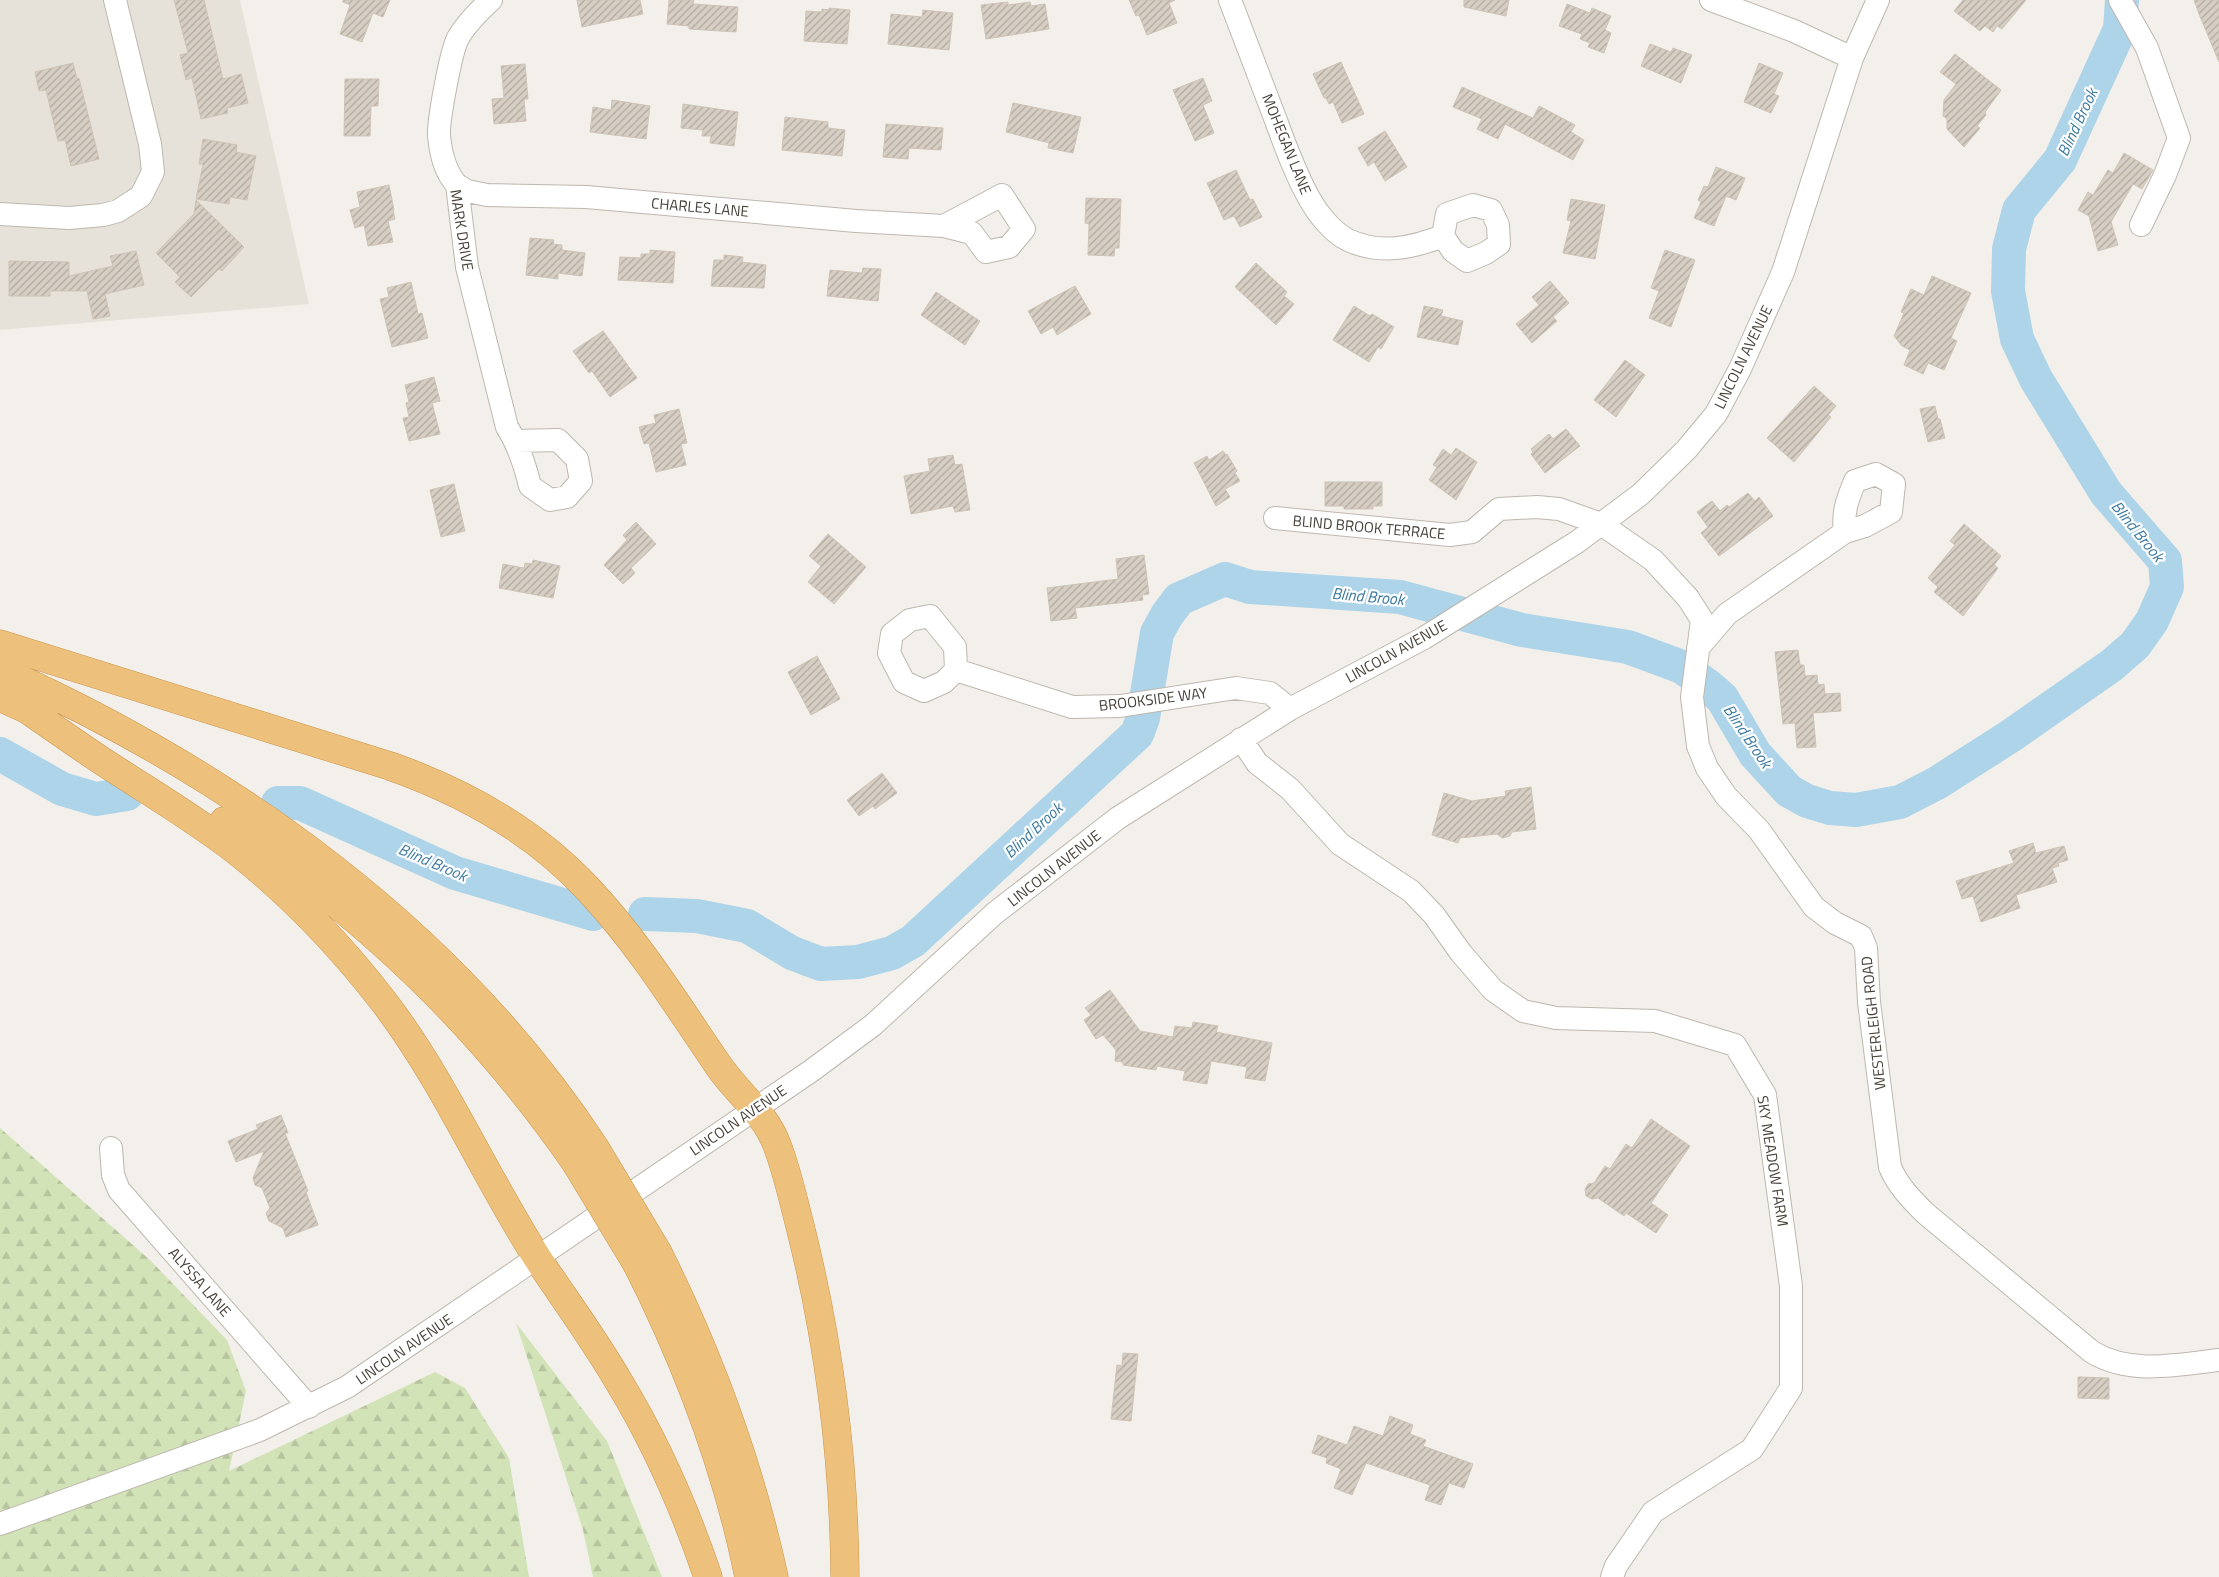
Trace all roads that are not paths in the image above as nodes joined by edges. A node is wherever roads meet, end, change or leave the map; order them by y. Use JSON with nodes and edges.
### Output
{"nodes":[{"id":1,"x":115,"y":0,"type":"edge"},
{"id":2,"x":491,"y":0,"type":"edge"},
{"id":3,"x":1230,"y":0,"type":"edge"},
{"id":4,"x":1711,"y":0,"type":"edge"},
{"id":5,"x":1878,"y":0,"type":"edge"},
{"id":6,"x":2120,"y":0,"type":"edge"},
{"id":7,"x":1852,"y":58,"type":"junction"},
{"id":8,"x":457,"y":185,"type":"junction"},
{"id":9,"x":0,"y":214,"type":"edge"},
{"id":10,"x":2142,"y":225,"type":"dead end"},
{"id":11,"x":944,"y":226,"type":"dead end"},
{"id":12,"x":1443,"y":236,"type":"dead end"},
{"id":13,"x":516,"y":441,"type":"dead end"},
{"id":14,"x":1275,"y":518,"type":"dead end"},
{"id":15,"x":1601,"y":524,"type":"junction"},
{"id":16,"x":1845,"y":532,"type":"dead end"},
{"id":17,"x":0,"y":644,"type":"edge"},
{"id":18,"x":1697,"y":649,"type":"junction"},
{"id":19,"x":0,"y":670,"type":"edge"},
{"id":20,"x":956,"y":670,"type":"dead end"},
{"id":21,"x":0,"y":697,"type":"edge"},
{"id":22,"x":1290,"y":709,"type":"junction"},
{"id":23,"x":28,"y":710,"type":"junction"},
{"id":24,"x":1241,"y":739,"type":"junction"},
{"id":25,"x":755,"y":1109,"type":"junction"},
{"id":26,"x":111,"y":1148,"type":"dead end"},
{"id":27,"x":585,"y":1156,"type":"junction"},
{"id":28,"x":538,"y":1258,"type":"junction"},
{"id":29,"x":648,"y":1259,"type":"junction"},
{"id":30,"x":2219,"y":1360,"type":"edge"},
{"id":31,"x":309,"y":1407,"type":"junction"},
{"id":32,"x":0,"y":1524,"type":"edge"},
{"id":33,"x":708,"y":1577,"type":"edge"},
{"id":34,"x":749,"y":1577,"type":"edge"},
{"id":35,"x":774,"y":1577,"type":"edge"},
{"id":36,"x":845,"y":1577,"type":"edge"},
{"id":37,"x":1612,"y":1577,"type":"edge"}],
"edges":[{"from":1,"to":9,"type":"street"},
{"from":2,"to":8,"type":"street","name":"MARK DRIVE"},
{"from":3,"to":12,"type":"street","name":"MOHEGAN LANE"},
{"from":4,"to":7,"type":"street"},
{"from":5,"to":7,"type":"street","name":"LINCOLN AVENUE"},
{"from":6,"to":10,"type":"street"},
{"from":7,"to":15,"type":"street","name":"LINCOLN AVENUE"},
{"from":8,"to":11,"type":"street","name":"CHARLES LANE"},
{"from":8,"to":13,"type":"street","name":"MARK DRIVE"},
{"from":14,"to":15,"type":"street","name":"BLIND BROOK TERRACE"},
{"from":15,"to":18,"type":"street","name":"WESTERLEIGH ROAD"},
{"from":15,"to":22,"type":"street","name":"LINCOLN AVENUE"},
{"from":16,"to":18,"type":"street"},
{"from":17,"to":25,"type":"highway"},
{"from":18,"to":30,"type":"street","name":"WESTERLEIGH ROAD"},
{"from":19,"to":27,"type":"highway"},
{"from":20,"to":22,"type":"street","name":"BROOKSIDE WAY"},
{"from":21,"to":23,"type":"highway"},
{"from":22,"to":24,"type":"street","name":"LINCOLN AVENUE"},
{"from":23,"to":27,"type":"highway"},
{"from":23,"to":28,"type":"highway"},
{"from":24,"to":25,"type":"street","name":"LINCOLN AVENUE"},
{"from":24,"to":37,"type":"street","name":"SKY MEADOW FARM"},
{"from":25,"to":28,"type":"street","name":"LINCOLN AVENUE"},
{"from":25,"to":36,"type":"highway"},
{"from":26,"to":31,"type":"street","name":"ALYSSA LANE"},
{"from":27,"to":29,"type":"highway","bridge":true},
{"from":28,"to":31,"type":"street","name":"LINCOLN AVENUE"},
{"from":28,"to":33,"type":"highway"},
{"from":29,"to":34,"type":"highway"},
{"from":29,"to":35,"type":"highway"},
{"from":31,"to":32,"type":"street","name":"LINCOLN AVENUE"}]}
